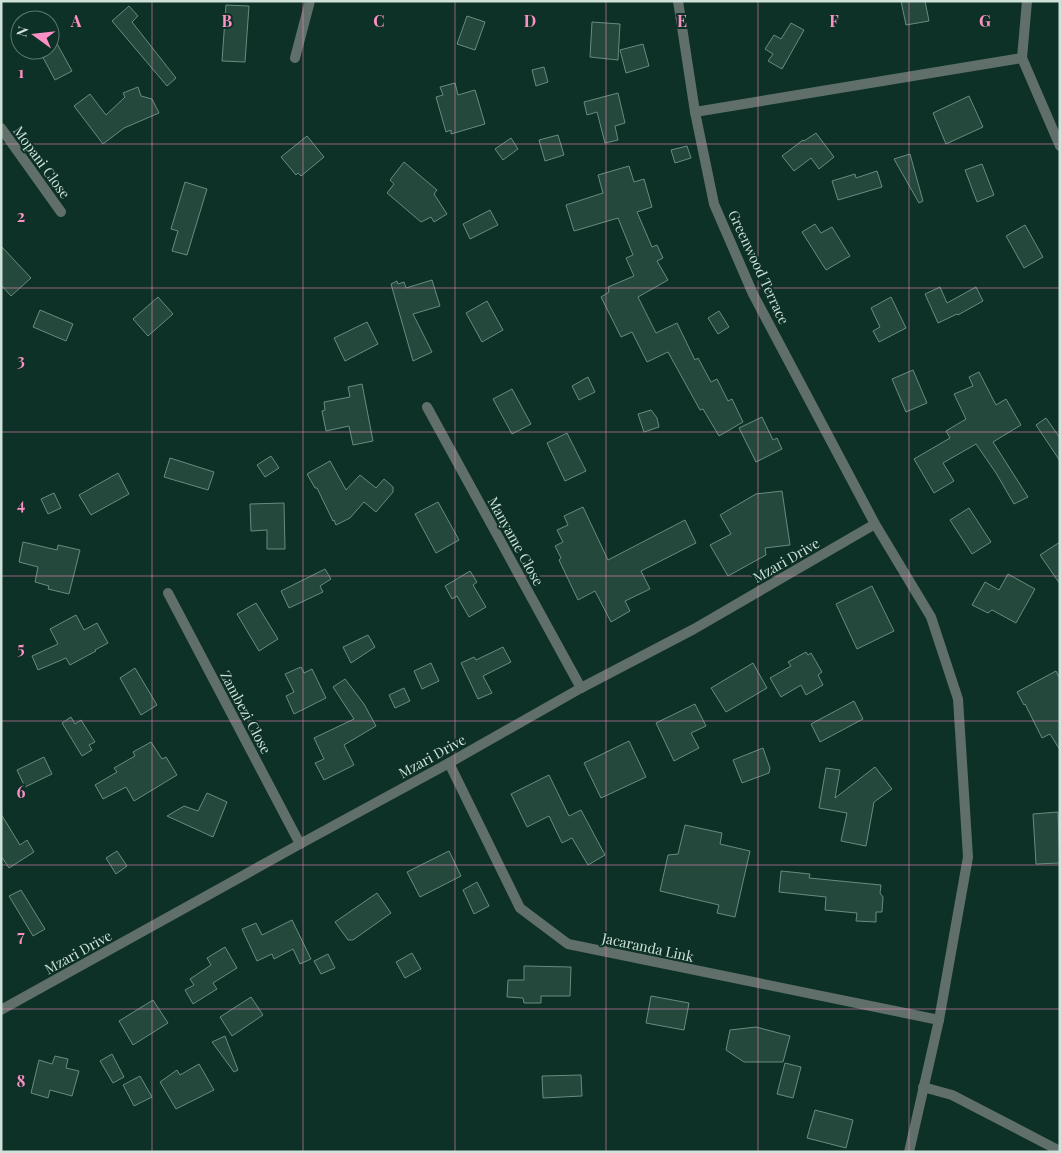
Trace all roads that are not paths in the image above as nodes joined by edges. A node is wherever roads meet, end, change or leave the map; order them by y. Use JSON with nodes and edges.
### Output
{"nodes":[{"id":1,"x":310,"y":1,"type":"edge"},
{"id":2,"x":678,"y":1,"type":"edge"},
{"id":3,"x":1027,"y":1,"type":"edge"},
{"id":4,"x":295,"y":58,"type":"dead end"},
{"id":5,"x":1022,"y":58,"type":"junction"},
{"id":6,"x":695,"y":112,"type":"junction"},
{"id":7,"x":1,"y":128,"type":"edge"},
{"id":8,"x":1060,"y":146,"type":"edge"},
{"id":9,"x":61,"y":212,"type":"dead end"},
{"id":10,"x":427,"y":407,"type":"dead end"},
{"id":11,"x":875,"y":524,"type":"junction"},
{"id":12,"x":168,"y":593,"type":"dead end"},
{"id":13,"x":581,"y":688,"type":"junction"},
{"id":14,"x":449,"y":763,"type":"junction"},
{"id":15,"x":300,"y":844,"type":"junction"},
{"id":16,"x":1,"y":1010,"type":"edge"},
{"id":17,"x":939,"y":1020,"type":"junction"},
{"id":18,"x":923,"y":1087,"type":"junction"},
{"id":19,"x":1060,"y":1151,"type":"edge"},
{"id":20,"x":909,"y":1152,"type":"edge"}],
"edges":[{"from":1,"to":4,"type":"street"},
{"from":2,"to":6,"type":"street","name":"Greenwood Terrace"},
{"from":3,"to":5,"type":"street"},
{"from":5,"to":6,"type":"street"},
{"from":5,"to":8,"type":"street"},
{"from":6,"to":11,"type":"street","name":"Greenwood Terrace"},
{"from":7,"to":9,"type":"street","name":"Mopani Close"},
{"from":10,"to":13,"type":"street","name":"Manyame Close"},
{"from":11,"to":13,"type":"street","name":"Mzari Drive"},
{"from":11,"to":17,"type":"street","name":"Greenwood Terrace"},
{"from":12,"to":15,"type":"street","name":"Zambezi Close"},
{"from":13,"to":14,"type":"street","name":"Mzari Drive"},
{"from":14,"to":15,"type":"street","name":"Mzari Drive"},
{"from":14,"to":17,"type":"street","name":"Jacaranda Link"},
{"from":15,"to":16,"type":"street","name":"Mzari Drive"},
{"from":17,"to":18,"type":"street","name":"Greenwood Terrace"},
{"from":18,"to":19,"type":"street"},
{"from":18,"to":20,"type":"street","name":"Greenwood Terrace"}]}
